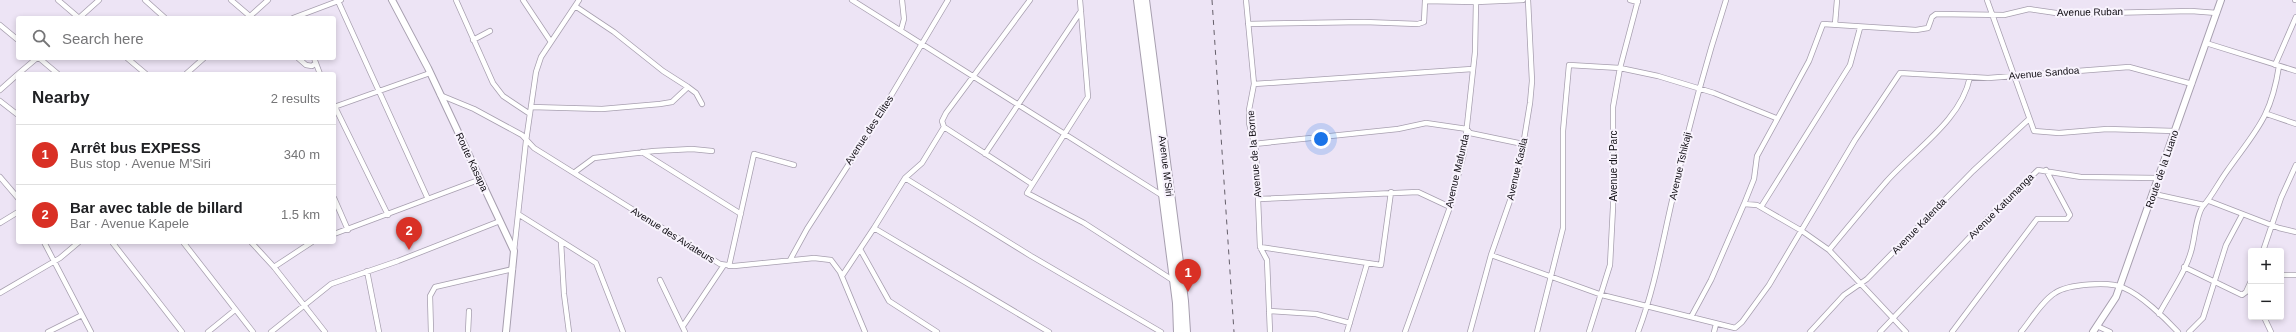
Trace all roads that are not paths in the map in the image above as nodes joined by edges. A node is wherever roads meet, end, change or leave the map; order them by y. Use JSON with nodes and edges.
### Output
{"nodes":[{"id":1,"x":58,"y":0,"type":"edge"},
{"id":2,"x":99,"y":0,"type":"edge"},
{"id":3,"x":145,"y":0,"type":"edge"},
{"id":4,"x":231,"y":0,"type":"edge"},
{"id":5,"x":268,"y":0,"type":"edge"},
{"id":6,"x":392,"y":0,"type":"edge"},
{"id":7,"x":456,"y":0,"type":"edge"},
{"id":8,"x":523,"y":0,"type":"edge"},
{"id":9,"x":579,"y":0,"type":"edge"},
{"id":10,"x":852,"y":0,"type":"edge"},
{"id":11,"x":902,"y":0,"type":"edge"},
{"id":12,"x":948,"y":0,"type":"edge"},
{"id":13,"x":1030,"y":0,"type":"edge"},
{"id":14,"x":1080,"y":0,"type":"edge"},
{"id":15,"x":1138,"y":0,"type":"edge"},
{"id":16,"x":1145,"y":0,"type":"edge"},
{"id":17,"x":1246,"y":0,"type":"edge"},
{"id":18,"x":1523,"y":0,"type":"edge"},
{"id":19,"x":1528,"y":0,"type":"edge"},
{"id":20,"x":1630,"y":0,"type":"edge"},
{"id":21,"x":1726,"y":0,"type":"edge"},
{"id":22,"x":1837,"y":0,"type":"edge"},
{"id":23,"x":1987,"y":0,"type":"edge"},
{"id":24,"x":2221,"y":0,"type":"edge"},
{"id":25,"x":340,"y":1,"type":"edge"},
{"id":26,"x":1638,"y":1,"type":"edge"},
{"id":27,"x":1476,"y":2,"type":"junction"},
{"id":28,"x":575,"y":6,"type":"junction"},
{"id":29,"x":1082,"y":10,"type":"junction"},
{"id":30,"x":2217,"y":13,"type":"junction"},
{"id":31,"x":77,"y":16,"type":"edge"},
{"id":32,"x":81,"y":16,"type":"edge"},
{"id":33,"x":163,"y":16,"type":"edge"},
{"id":34,"x":249,"y":16,"type":"edge"},
{"id":35,"x":251,"y":16,"type":"edge"},
{"id":36,"x":299,"y":16,"type":"edge"},
{"id":37,"x":1993,"y":16,"type":"junction"},
{"id":38,"x":2296,"y":17,"type":"edge"},
{"id":39,"x":1248,"y":24,"type":"junction"},
{"id":40,"x":1835,"y":24,"type":"junction"},
{"id":41,"x":0,"y":25,"type":"edge"},
{"id":42,"x":1860,"y":28,"type":"junction"},
{"id":43,"x":901,"y":30,"type":"junction"},
{"id":44,"x":490,"y":31,"type":"dead end"},
{"id":45,"x":16,"y":38,"type":"edge"},
{"id":46,"x":473,"y":40,"type":"junction"},
{"id":47,"x":551,"y":42,"type":"junction"},
{"id":48,"x":2206,"y":43,"type":"junction"},
{"id":49,"x":923,"y":45,"type":"junction"},
{"id":50,"x":36,"y":60,"type":"edge"},
{"id":51,"x":40,"y":60,"type":"edge"},
{"id":52,"x":129,"y":60,"type":"edge"},
{"id":53,"x":202,"y":60,"type":"edge"},
{"id":54,"x":300,"y":60,"type":"edge"},
{"id":55,"x":315,"y":60,"type":"edge"},
{"id":56,"x":2277,"y":66,"type":"junction"},
{"id":57,"x":1620,"y":68,"type":"junction"},
{"id":58,"x":1472,"y":69,"type":"junction"},
{"id":59,"x":2296,"y":71,"type":"edge"},
{"id":60,"x":20,"y":72,"type":"edge"},
{"id":61,"x":56,"y":72,"type":"edge"},
{"id":62,"x":144,"y":72,"type":"edge"},
{"id":63,"x":188,"y":72,"type":"edge"},
{"id":64,"x":319,"y":72,"type":"edge"},
{"id":65,"x":430,"y":73,"type":"junction"},
{"id":66,"x":2015,"y":75,"type":"junction"},
{"id":67,"x":16,"y":76,"type":"edge"},
{"id":68,"x":973,"y":76,"type":"junction"},
{"id":69,"x":1970,"y":77,"type":"junction"},
{"id":70,"x":1254,"y":84,"type":"junction"},
{"id":71,"x":2192,"y":84,"type":"junction"},
{"id":72,"x":688,"y":87,"type":"junction"},
{"id":73,"x":1698,"y":88,"type":"junction"},
{"id":74,"x":0,"y":90,"type":"edge"},
{"id":75,"x":377,"y":91,"type":"junction"},
{"id":76,"x":440,"y":95,"type":"junction"},
{"id":77,"x":0,"y":101,"type":"edge"},
{"id":78,"x":702,"y":104,"type":"dead end"},
{"id":79,"x":336,"y":105,"type":"edge"},
{"id":80,"x":1019,"y":105,"type":"junction"},
{"id":81,"x":531,"y":106,"type":"junction"},
{"id":82,"x":336,"y":110,"type":"edge"},
{"id":83,"x":16,"y":113,"type":"edge"},
{"id":84,"x":530,"y":114,"type":"junction"},
{"id":85,"x":2267,"y":114,"type":"junction"},
{"id":86,"x":1776,"y":118,"type":"junction"},
{"id":87,"x":2028,"y":120,"type":"junction"},
{"id":88,"x":2296,"y":124,"type":"edge"},
{"id":89,"x":944,"y":127,"type":"junction"},
{"id":90,"x":1467,"y":129,"type":"junction"},
{"id":91,"x":2175,"y":131,"type":"junction"},
{"id":92,"x":1066,"y":133,"type":"junction"},
{"id":93,"x":526,"y":141,"type":"junction"},
{"id":94,"x":1254,"y":144,"type":"junction"},
{"id":95,"x":1523,"y":144,"type":"junction"},
{"id":96,"x":712,"y":151,"type":"dead end"},
{"id":97,"x":642,"y":152,"type":"junction"},
{"id":98,"x":985,"y":154,"type":"junction"},
{"id":99,"x":794,"y":165,"type":"dead end"},
{"id":100,"x":2296,"y":165,"type":"edge"},
{"id":101,"x":2046,"y":170,"type":"junction"},
{"id":102,"x":575,"y":172,"type":"junction"},
{"id":103,"x":0,"y":177,"type":"edge"},
{"id":104,"x":905,"y":178,"type":"junction"},
{"id":105,"x":2159,"y":178,"type":"junction"},
{"id":106,"x":480,"y":179,"type":"junction"},
{"id":107,"x":1032,"y":184,"type":"junction"},
{"id":108,"x":1391,"y":192,"type":"junction"},
{"id":109,"x":2154,"y":194,"type":"junction"},
{"id":110,"x":16,"y":196,"type":"edge"},
{"id":111,"x":1163,"y":196,"type":"junction"},
{"id":112,"x":428,"y":199,"type":"junction"},
{"id":113,"x":1258,"y":199,"type":"junction"},
{"id":114,"x":2209,"y":201,"type":"junction"},
{"id":115,"x":336,"y":203,"type":"edge"},
{"id":116,"x":1744,"y":204,"type":"junction"},
{"id":117,"x":2204,"y":206,"type":"junction"},
{"id":118,"x":1450,"y":207,"type":"junction"},
{"id":119,"x":1761,"y":207,"type":"junction"},
{"id":120,"x":16,"y":213,"type":"edge"},
{"id":121,"x":518,"y":214,"type":"junction"},
{"id":122,"x":741,"y":214,"type":"junction"},
{"id":123,"x":388,"y":215,"type":"junction"},
{"id":124,"x":2242,"y":215,"type":"junction"},
{"id":125,"x":500,"y":221,"type":"junction"},
{"id":126,"x":0,"y":223,"type":"edge"},
{"id":127,"x":2272,"y":225,"type":"junction"},
{"id":128,"x":874,"y":228,"type":"junction"},
{"id":129,"x":348,"y":230,"type":"junction"},
{"id":130,"x":1802,"y":231,"type":"junction"},
{"id":131,"x":2296,"y":232,"type":"edge"},
{"id":132,"x":336,"y":233,"type":"edge"},
{"id":133,"x":561,"y":242,"type":"junction"},
{"id":134,"x":45,"y":244,"type":"edge"},
{"id":135,"x":76,"y":244,"type":"edge"},
{"id":136,"x":114,"y":244,"type":"edge"},
{"id":137,"x":185,"y":244,"type":"edge"},
{"id":138,"x":253,"y":244,"type":"edge"},
{"id":139,"x":309,"y":244,"type":"edge"},
{"id":140,"x":1260,"y":246,"type":"junction"},
{"id":141,"x":2264,"y":248,"type":"edge"},
{"id":142,"x":860,"y":249,"type":"junction"},
{"id":143,"x":1829,"y":250,"type":"junction"},
{"id":144,"x":514,"y":251,"type":"junction"},
{"id":145,"x":1491,"y":255,"type":"junction"},
{"id":146,"x":790,"y":260,"type":"junction"},
{"id":147,"x":53,"y":262,"type":"junction"},
{"id":148,"x":1367,"y":264,"type":"junction"},
{"id":149,"x":727,"y":266,"type":"junction"},
{"id":150,"x":274,"y":267,"type":"junction"},
{"id":151,"x":2184,"y":267,"type":"junction"},
{"id":152,"x":512,"y":269,"type":"junction"},
{"id":153,"x":367,"y":271,"type":"junction"},
{"id":154,"x":2284,"y":275,"type":"edge"},
{"id":155,"x":2296,"y":275,"type":"edge"},
{"id":156,"x":842,"y":276,"type":"junction"},
{"id":157,"x":1552,"y":277,"type":"junction"},
{"id":158,"x":660,"y":280,"type":"dead end"},
{"id":159,"x":1174,"y":281,"type":"junction"},
{"id":160,"x":2213,"y":281,"type":"junction"},
{"id":161,"x":1860,"y":283,"type":"junction"},
{"id":162,"x":2250,"y":284,"type":"edge"},
{"id":163,"x":2120,"y":286,"type":"junction"},
{"id":164,"x":0,"y":293,"type":"edge"},
{"id":165,"x":1602,"y":295,"type":"junction"},
{"id":166,"x":1180,"y":302,"type":"junction"},
{"id":167,"x":305,"y":304,"type":"junction"},
{"id":168,"x":1647,"y":307,"type":"junction"},
{"id":169,"x":235,"y":310,"type":"junction"},
{"id":170,"x":469,"y":311,"type":"dead end"},
{"id":171,"x":1269,"y":311,"type":"junction"},
{"id":172,"x":2159,"y":314,"type":"junction"},
{"id":173,"x":82,"y":315,"type":"junction"},
{"id":174,"x":1892,"y":316,"type":"junction"},
{"id":175,"x":1691,"y":317,"type":"junction"},
{"id":176,"x":2265,"y":320,"type":"edge"},
{"id":177,"x":1350,"y":323,"type":"junction"},
{"id":178,"x":1716,"y":324,"type":"junction"},
{"id":179,"x":683,"y":326,"type":"junction"},
{"id":180,"x":2097,"y":326,"type":"junction"},
{"id":181,"x":48,"y":332,"type":"edge"},
{"id":182,"x":91,"y":332,"type":"edge"},
{"id":183,"x":182,"y":332,"type":"edge"},
{"id":184,"x":208,"y":332,"type":"edge"},
{"id":185,"x":254,"y":332,"type":"edge"},
{"id":186,"x":271,"y":332,"type":"edge"},
{"id":187,"x":325,"y":332,"type":"edge"},
{"id":188,"x":380,"y":332,"type":"edge"},
{"id":189,"x":431,"y":332,"type":"edge"},
{"id":190,"x":468,"y":332,"type":"edge"},
{"id":191,"x":506,"y":332,"type":"edge"},
{"id":192,"x":569,"y":332,"type":"edge"},
{"id":193,"x":623,"y":332,"type":"edge"},
{"id":194,"x":685,"y":332,"type":"edge"},
{"id":195,"x":865,"y":332,"type":"edge"},
{"id":196,"x":937,"y":332,"type":"edge"},
{"id":197,"x":1049,"y":332,"type":"edge"},
{"id":198,"x":1160,"y":332,"type":"edge"},
{"id":199,"x":1178,"y":332,"type":"edge"},
{"id":200,"x":1186,"y":332,"type":"edge"},
{"id":201,"x":1270,"y":332,"type":"edge"},
{"id":202,"x":1347,"y":332,"type":"edge"},
{"id":203,"x":1405,"y":332,"type":"edge"},
{"id":204,"x":1470,"y":332,"type":"edge"},
{"id":205,"x":1537,"y":332,"type":"edge"},
{"id":206,"x":1588,"y":332,"type":"edge"},
{"id":207,"x":1638,"y":332,"type":"edge"},
{"id":208,"x":1714,"y":332,"type":"edge"},
{"id":209,"x":1810,"y":332,"type":"edge"},
{"id":210,"x":1880,"y":332,"type":"edge"},
{"id":211,"x":1906,"y":332,"type":"edge"},
{"id":212,"x":1952,"y":332,"type":"edge"},
{"id":213,"x":2021,"y":332,"type":"edge"},
{"id":214,"x":2093,"y":332,"type":"edge"},
{"id":215,"x":2110,"y":332,"type":"edge"},
{"id":216,"x":2178,"y":332,"type":"edge"},
{"id":217,"x":2189,"y":332,"type":"edge"},
{"id":218,"x":2271,"y":332,"type":"edge"}],
"edges":[{"from":1,"to":31,"type":"street"},
{"from":2,"to":32,"type":"street"},
{"from":3,"to":33,"type":"street"},
{"from":4,"to":34,"type":"street"},
{"from":5,"to":35,"type":"street"},
{"from":6,"to":65,"type":"main road","name":"Route Kasapa"},
{"from":7,"to":46,"type":"street"},
{"from":8,"to":47,"type":"street"},
{"from":9,"to":28,"type":"street"},
{"from":10,"to":43,"type":"street"},
{"from":11,"to":43,"type":"street"},
{"from":12,"to":49,"type":"street","name":"Avenue des Elites"},
{"from":13,"to":68,"type":"street"},
{"from":14,"to":29,"type":"street"},
{"from":15,"to":111,"type":"highway","name":"Avenue M'Siri"},
{"from":16,"to":166,"type":"highway","name":"Avenue M'Siri"},
{"from":17,"to":39,"type":"street","name":"Avenue de la Borne"},
{"from":18,"to":27,"type":"street"},
{"from":19,"to":95,"type":"street","name":"Avenue Kasila"},
{"from":20,"to":26,"type":"street"},
{"from":21,"to":73,"type":"street","name":"Avenue Tshikaji"},
{"from":22,"to":40,"type":"street"},
{"from":23,"to":37,"type":"street"},
{"from":24,"to":30,"type":"main road","name":"Route de la Luano"},
{"from":25,"to":36,"type":"street"},
{"from":25,"to":75,"type":"street"},
{"from":26,"to":57,"type":"street","name":"Avenue du Parc"},
{"from":27,"to":39,"type":"street"},
{"from":27,"to":58,"type":"street","name":"Avenue Mafunda"},
{"from":28,"to":47,"type":"street"},
{"from":28,"to":72,"type":"street"},
{"from":29,"to":80,"type":"street"},
{"from":29,"to":92,"type":"street"},
{"from":30,"to":37,"type":"street","name":"Avenue Ruban"},
{"from":30,"to":48,"type":"main road","name":"Route de la Luano"},
{"from":37,"to":42,"type":"street","name":"Avenue Ruban"},
{"from":37,"to":66,"type":"street"},
{"from":38,"to":56,"type":"street"},
{"from":39,"to":70,"type":"street","name":"Avenue de la Borne"},
{"from":40,"to":42,"type":"street"},
{"from":40,"to":86,"type":"street"},
{"from":41,"to":45,"type":"street"},
{"from":42,"to":119,"type":"street"},
{"from":43,"to":49,"type":"street"},
{"from":44,"to":46,"type":"street"},
{"from":46,"to":84,"type":"street"},
{"from":47,"to":81,"type":"street"},
{"from":48,"to":56,"type":"street"},
{"from":48,"to":71,"type":"main road","name":"Route de la Luano"},
{"from":49,"to":68,"type":"street"},
{"from":49,"to":146,"type":"street","name":"Avenue des Elites"},
{"from":50,"to":60,"type":"street"},
{"from":51,"to":61,"type":"street"},
{"from":52,"to":62,"type":"street"},
{"from":53,"to":63,"type":"street"},
{"from":54,"to":55,"type":"street"},
{"from":55,"to":64,"type":"street"},
{"from":56,"to":59,"type":"street"},
{"from":56,"to":85,"type":"street"},
{"from":57,"to":73,"type":"street"},
{"from":57,"to":157,"type":"street"},
{"from":57,"to":165,"type":"street","name":"Avenue du Parc"},
{"from":58,"to":70,"type":"street"},
{"from":58,"to":90,"type":"street","name":"Avenue Mafunda"},
{"from":65,"to":75,"type":"street"},
{"from":65,"to":76,"type":"main road","name":"Route Kasapa"},
{"from":66,"to":69,"type":"street","name":"Avenue Sandoa"},
{"from":66,"to":71,"type":"street","name":"Avenue Sandoa"},
{"from":66,"to":87,"type":"street"},
{"from":67,"to":74,"type":"street"},
{"from":68,"to":80,"type":"street"},
{"from":68,"to":89,"type":"street"},
{"from":69,"to":130,"type":"street","name":"Avenue Sandoa"},
{"from":69,"to":143,"type":"street"},
{"from":70,"to":94,"type":"street","name":"Avenue de la Borne"},
{"from":71,"to":91,"type":"main road","name":"Route de la Luano"},
{"from":72,"to":78,"type":"street"},
{"from":72,"to":81,"type":"street"},
{"from":73,"to":86,"type":"street"},
{"from":73,"to":168,"type":"street","name":"Avenue Tshikaji"},
{"from":75,"to":79,"type":"street"},
{"from":75,"to":112,"type":"street"},
{"from":76,"to":93,"type":"street","name":"Avenue des Aviateurs"},
{"from":76,"to":106,"type":"main road","name":"Route Kasapa"},
{"from":77,"to":83,"type":"street"},
{"from":80,"to":92,"type":"street"},
{"from":80,"to":98,"type":"street"},
{"from":81,"to":84,"type":"street"},
{"from":82,"to":123,"type":"street"},
{"from":84,"to":93,"type":"street"},
{"from":85,"to":88,"type":"street"},
{"from":85,"to":114,"type":"street"},
{"from":86,"to":116,"type":"street"},
{"from":87,"to":91,"type":"street"},
{"from":87,"to":161,"type":"street","name":"Avenue Kalenda"},
{"from":89,"to":98,"type":"street"},
{"from":89,"to":104,"type":"street"},
{"from":90,"to":94,"type":"street"},
{"from":90,"to":95,"type":"street"},
{"from":90,"to":118,"type":"street","name":"Avenue Mafunda"},
{"from":91,"to":105,"type":"main road","name":"Route de la Luano"},
{"from":92,"to":107,"type":"street"},
{"from":92,"to":111,"type":"street"},
{"from":93,"to":102,"type":"street","name":"Avenue des Aviateurs"},
{"from":93,"to":121,"type":"street"},
{"from":94,"to":113,"type":"street","name":"Avenue de la Borne"},
{"from":95,"to":145,"type":"street","name":"Avenue Kasila"},
{"from":96,"to":97,"type":"street"},
{"from":97,"to":102,"type":"street"},
{"from":97,"to":122,"type":"street"},
{"from":98,"to":107,"type":"street"},
{"from":99,"to":122,"type":"street"},
{"from":100,"to":127,"type":"street"},
{"from":101,"to":105,"type":"street","name":"Avenue Katumanga"},
{"from":101,"to":174,"type":"street","name":"Avenue Katumanga"},
{"from":101,"to":212,"type":"street"},
{"from":102,"to":149,"type":"street","name":"Avenue des Aviateurs"},
{"from":103,"to":110,"type":"street"},
{"from":104,"to":128,"type":"street"},
{"from":104,"to":198,"type":"street"},
{"from":105,"to":109,"type":"main road","name":"Route de la Luano"},
{"from":106,"to":112,"type":"street"},
{"from":106,"to":125,"type":"main road","name":"Route Kasapa"},
{"from":107,"to":159,"type":"street"},
{"from":108,"to":113,"type":"street"},
{"from":108,"to":118,"type":"street"},
{"from":108,"to":148,"type":"street"},
{"from":109,"to":117,"type":"street"},
{"from":109,"to":163,"type":"main road","name":"Route de la Luano"},
{"from":111,"to":159,"type":"highway","name":"Avenue M'Siri"},
{"from":112,"to":123,"type":"street"},
{"from":113,"to":140,"type":"street","name":"Avenue de la Borne"},
{"from":114,"to":117,"type":"street"},
{"from":114,"to":124,"type":"street"},
{"from":115,"to":129,"type":"street"},
{"from":116,"to":119,"type":"street"},
{"from":116,"to":175,"type":"street"},
{"from":117,"to":151,"type":"street"},
{"from":118,"to":203,"type":"street","name":"Avenue Mafunda"},
{"from":119,"to":130,"type":"street"},
{"from":120,"to":126,"type":"street"},
{"from":121,"to":133,"type":"street"},
{"from":121,"to":144,"type":"street"},
{"from":122,"to":149,"type":"street"},
{"from":123,"to":129,"type":"street"},
{"from":124,"to":127,"type":"street"},
{"from":124,"to":160,"type":"street"},
{"from":125,"to":144,"type":"main road","name":"Route Kasapa"},
{"from":125,"to":153,"type":"street"},
{"from":127,"to":131,"type":"street"},
{"from":127,"to":141,"type":"street"},
{"from":128,"to":142,"type":"street"},
{"from":128,"to":197,"type":"street"},
{"from":129,"to":132,"type":"street"},
{"from":130,"to":143,"type":"street"},
{"from":130,"to":178,"type":"street"},
{"from":133,"to":192,"type":"street"},
{"from":133,"to":193,"type":"street"},
{"from":134,"to":147,"type":"street"},
{"from":135,"to":147,"type":"street"},
{"from":136,"to":183,"type":"street"},
{"from":137,"to":169,"type":"street"},
{"from":138,"to":150,"type":"street"},
{"from":139,"to":150,"type":"street"},
{"from":140,"to":148,"type":"street"},
{"from":140,"to":171,"type":"street","name":"Avenue de la Borne"},
{"from":142,"to":156,"type":"street"},
{"from":142,"to":196,"type":"street"},
{"from":143,"to":161,"type":"street"},
{"from":144,"to":152,"type":"main road"},
{"from":145,"to":157,"type":"street"},
{"from":145,"to":204,"type":"street","name":"Avenue Kasila"},
{"from":146,"to":149,"type":"street"},
{"from":146,"to":156,"type":"street"},
{"from":147,"to":164,"type":"street"},
{"from":147,"to":173,"type":"street"},
{"from":148,"to":177,"type":"street"},
{"from":149,"to":179,"type":"street"},
{"from":150,"to":167,"type":"street"},
{"from":151,"to":160,"type":"street"},
{"from":151,"to":172,"type":"street"},
{"from":152,"to":189,"type":"street"},
{"from":152,"to":191,"type":"main road"},
{"from":153,"to":167,"type":"street"},
{"from":153,"to":188,"type":"street"},
{"from":154,"to":155,"type":"street"},
{"from":156,"to":195,"type":"street"},
{"from":157,"to":165,"type":"street"},
{"from":157,"to":205,"type":"street"},
{"from":158,"to":179,"type":"street"},
{"from":159,"to":166,"type":"highway","name":"Avenue M'Siri"},
{"from":160,"to":162,"type":"street"},
{"from":160,"to":217,"type":"street"},
{"from":161,"to":174,"type":"street"},
{"from":161,"to":209,"type":"street","name":"Avenue Kalenda"},
{"from":163,"to":172,"type":"street"},
{"from":163,"to":180,"type":"main road","name":"Route de la Luano"},
{"from":163,"to":213,"type":"street"},
{"from":165,"to":168,"type":"street"},
{"from":165,"to":206,"type":"street","name":"Avenue du Parc"},
{"from":166,"to":199,"type":"highway","name":"Avenue M'Siri"},
{"from":166,"to":200,"type":"highway","name":"Avenue M'Siri"},
{"from":167,"to":186,"type":"street"},
{"from":167,"to":187,"type":"street"},
{"from":168,"to":175,"type":"street"},
{"from":168,"to":207,"type":"street","name":"Avenue Tshikaji"},
{"from":169,"to":184,"type":"street"},
{"from":169,"to":185,"type":"street"},
{"from":170,"to":190,"type":"street"},
{"from":171,"to":177,"type":"street"},
{"from":171,"to":201,"type":"street","name":"Avenue de la Borne"},
{"from":172,"to":216,"type":"street"},
{"from":173,"to":181,"type":"street"},
{"from":173,"to":182,"type":"street"},
{"from":174,"to":210,"type":"street","name":"Avenue Katumanga"},
{"from":174,"to":211,"type":"street"},
{"from":175,"to":178,"type":"street"},
{"from":176,"to":218,"type":"street"},
{"from":177,"to":202,"type":"street"},
{"from":178,"to":208,"type":"street"},
{"from":179,"to":194,"type":"street"},
{"from":180,"to":214,"type":"main road","name":"Route de la Luano"},
{"from":180,"to":215,"type":"street"}]}
